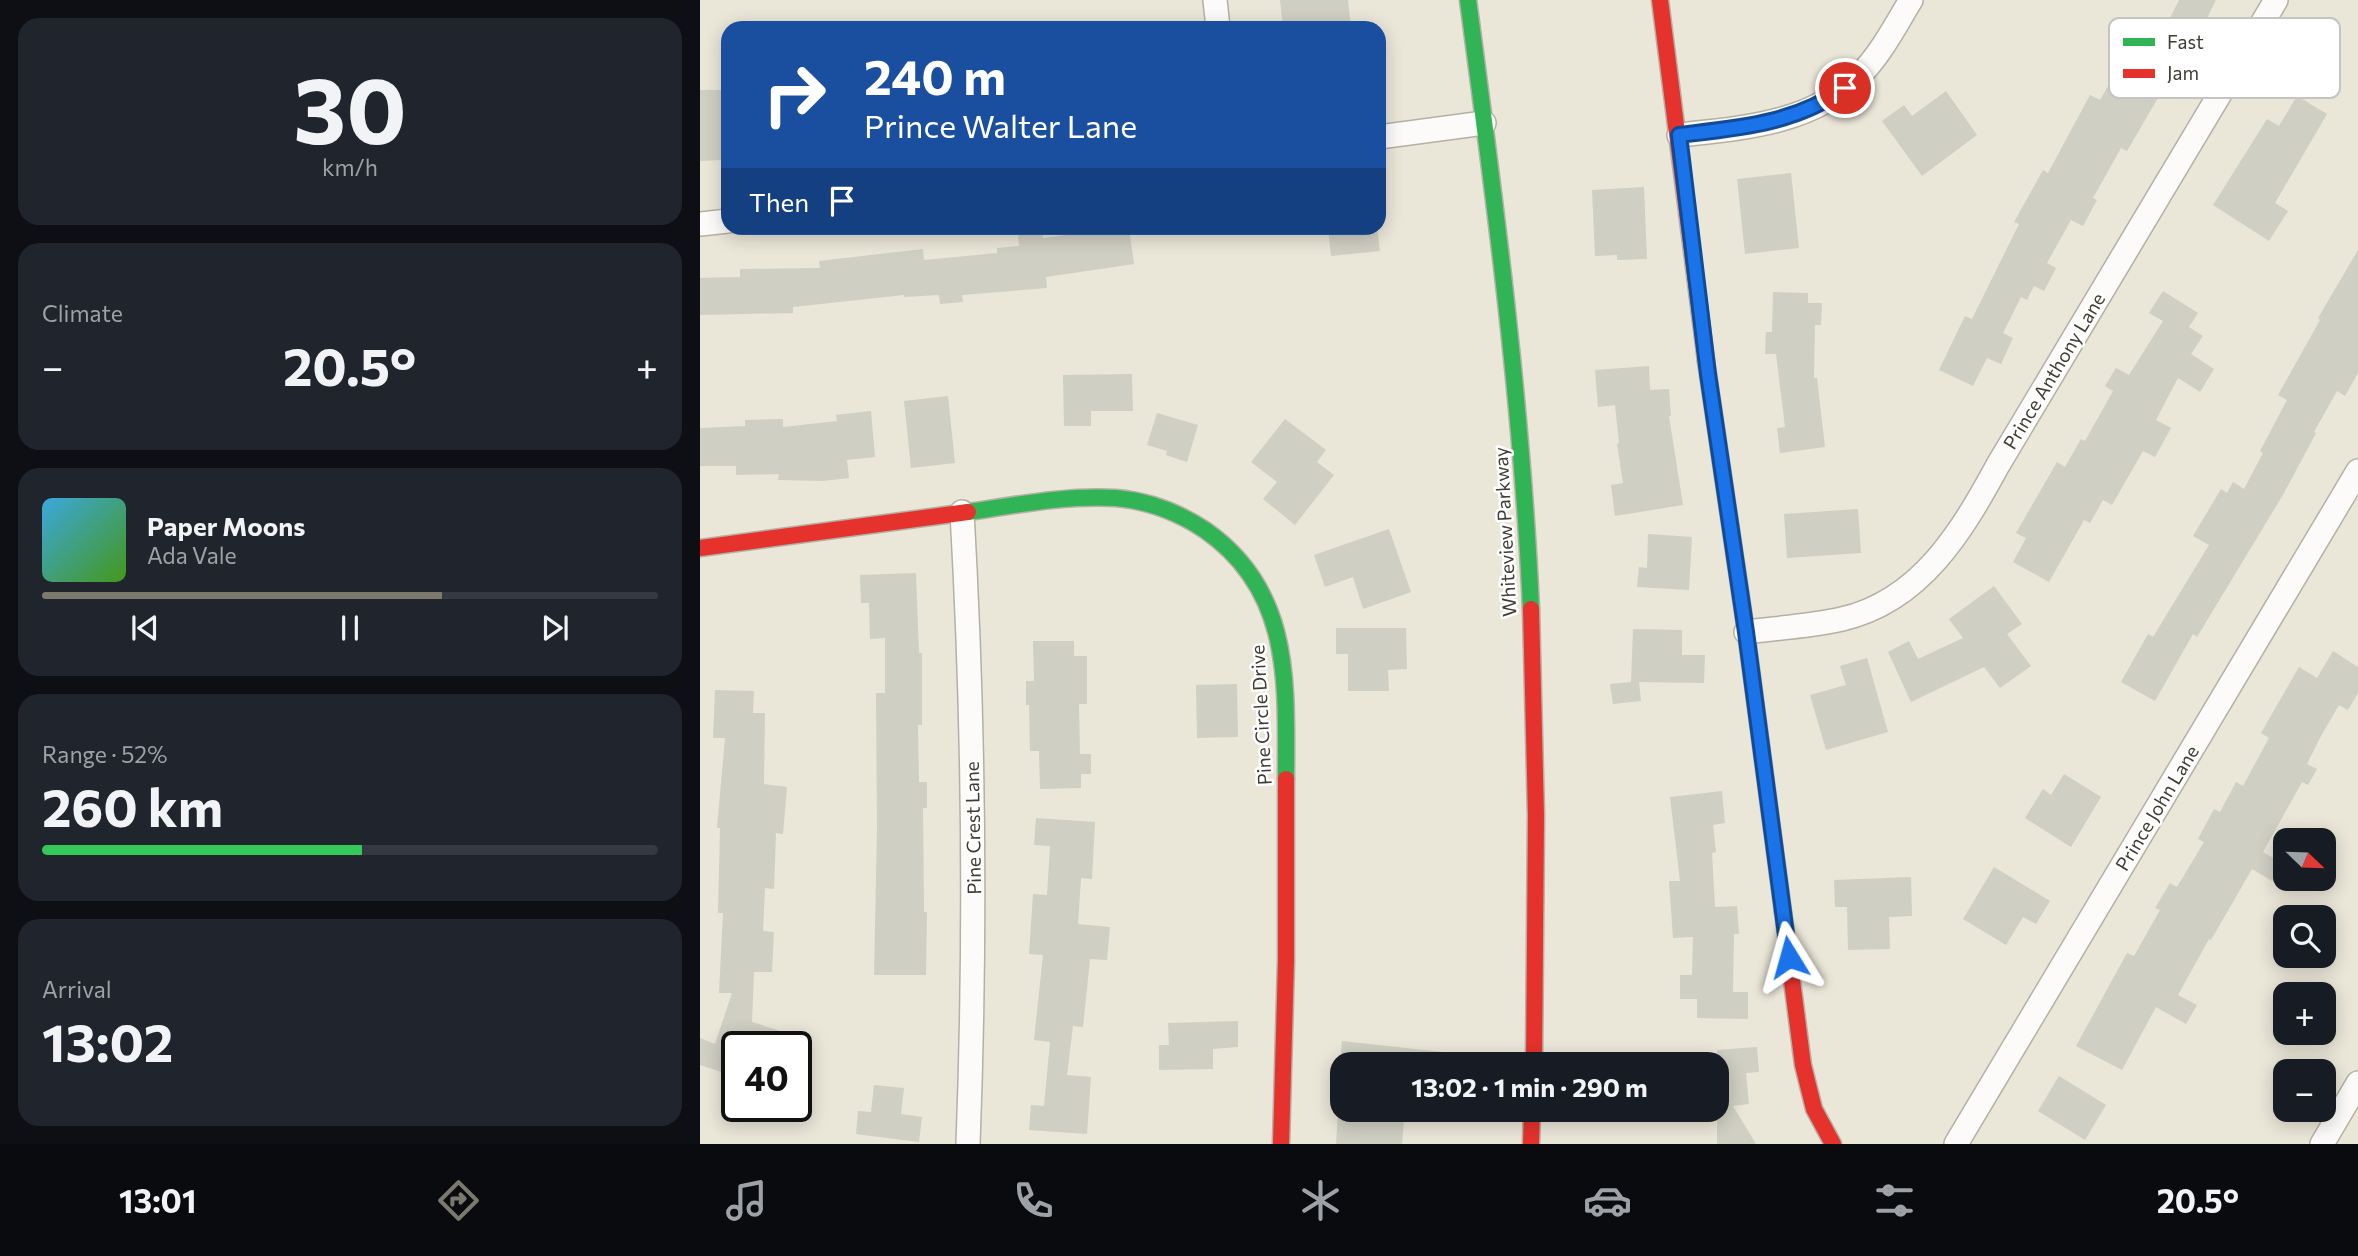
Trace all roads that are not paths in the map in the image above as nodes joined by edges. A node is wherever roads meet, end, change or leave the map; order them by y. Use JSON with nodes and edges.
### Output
{"nodes":[{"id":1,"x":1215,"y":0,"type":"edge"},
{"id":2,"x":1468,"y":0,"type":"edge"},
{"id":3,"x":1660,"y":0,"type":"edge"},
{"id":4,"x":1911,"y":0,"type":"edge"},
{"id":5,"x":2276,"y":0,"type":"edge"},
{"id":6,"x":2265,"y":18,"type":"edge"},
{"id":7,"x":1217,"y":21,"type":"edge"},
{"id":8,"x":2217,"y":98,"type":"edge"},
{"id":9,"x":1484,"y":123,"type":"junction"},
{"id":10,"x":1679,"y":135,"type":"junction"},
{"id":11,"x":1386,"y":136,"type":"edge"},
{"id":12,"x":721,"y":222,"type":"edge"},
{"id":13,"x":700,"y":224,"type":"edge"},
{"id":14,"x":2358,"y":471,"type":"edge"},
{"id":15,"x":962,"y":512,"type":"junction"},
{"id":16,"x":700,"y":548,"type":"edge"},
{"id":17,"x":1746,"y":632,"type":"junction"},
{"id":18,"x":1534,"y":1052,"type":"edge"},
{"id":19,"x":2358,"y":1083,"type":"edge"},
{"id":20,"x":1532,"y":1122,"type":"edge"},
{"id":21,"x":968,"y":1144,"type":"edge"},
{"id":22,"x":1280,"y":1144,"type":"edge"},
{"id":23,"x":1531,"y":1144,"type":"edge"},
{"id":24,"x":1833,"y":1144,"type":"edge"},
{"id":25,"x":1956,"y":1144,"type":"edge"},
{"id":26,"x":2322,"y":1144,"type":"edge"}],
"edges":[{"from":1,"to":7,"type":"street"},
{"from":2,"to":9,"type":"street","name":"Whiteview Parkway"},
{"from":3,"to":10,"type":"street"},
{"from":4,"to":10,"type":"street"},
{"from":5,"to":6,"type":"street","name":"Prince Anthony Lane"},
{"from":8,"to":17,"type":"street","name":"Prince Anthony Lane"},
{"from":9,"to":11,"type":"street"},
{"from":9,"to":18,"type":"street","name":"Whiteview Parkway"},
{"from":10,"to":17,"type":"street"},
{"from":12,"to":13,"type":"street"},
{"from":14,"to":25,"type":"street","name":"Prince John Lane"},
{"from":15,"to":16,"type":"street","name":"Pine Circle Drive"},
{"from":15,"to":21,"type":"street","name":"Pine Crest Lane"},
{"from":15,"to":22,"type":"street","name":"Pine Circle Drive"},
{"from":17,"to":24,"type":"street"},
{"from":19,"to":26,"type":"street"},
{"from":20,"to":23,"type":"street"}]}
